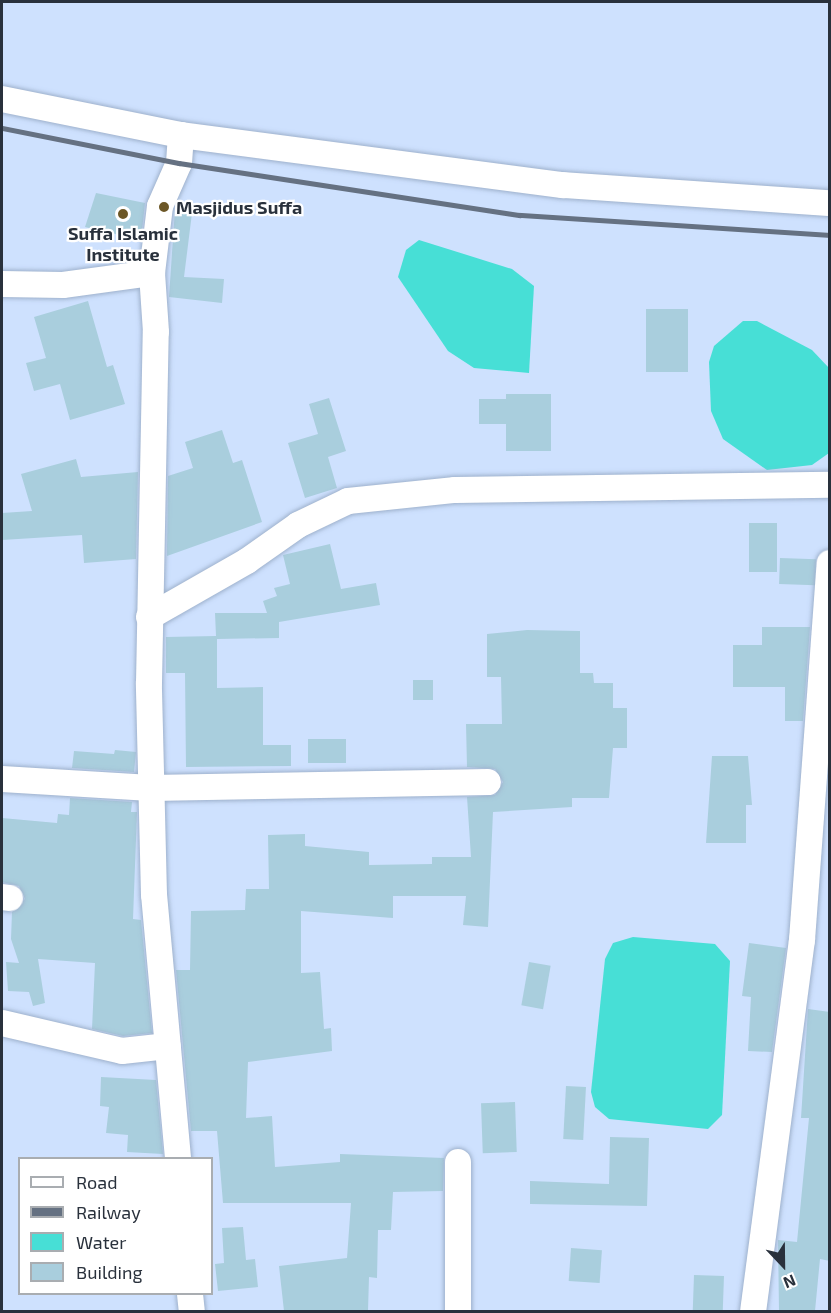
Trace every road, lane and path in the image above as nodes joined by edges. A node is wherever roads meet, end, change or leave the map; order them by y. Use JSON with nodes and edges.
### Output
{"nodes":[{"id":1,"x":2,"y":99,"type":"edge"},
{"id":2,"x":181,"y":135,"type":"junction"},
{"id":3,"x":830,"y":203,"type":"edge"},
{"id":4,"x":152,"y":273,"type":"junction"},
{"id":5,"x":2,"y":284,"type":"edge"},
{"id":6,"x":830,"y":485,"type":"edge"},
{"id":7,"x":830,"y":563,"type":"edge"},
{"id":8,"x":149,"y":616,"type":"junction"},
{"id":9,"x":824,"y":699,"type":"edge"},
{"id":10,"x":2,"y":779,"type":"edge"},
{"id":11,"x":489,"y":782,"type":"dead end"},
{"id":12,"x":152,"y":788,"type":"junction"},
{"id":13,"x":2,"y":1023,"type":"edge"},
{"id":14,"x":168,"y":1046,"type":"junction"},
{"id":15,"x":178,"y":1157,"type":"edge"},
{"id":16,"x":458,"y":1162,"type":"dead end"},
{"id":17,"x":190,"y":1295,"type":"edge"},
{"id":18,"x":192,"y":1311,"type":"edge"},
{"id":19,"x":458,"y":1311,"type":"edge"},
{"id":20,"x":753,"y":1311,"type":"edge"}],
"edges":[{"from":1,"to":2,"type":"street"},
{"from":2,"to":3,"type":"street"},
{"from":2,"to":4,"type":"street"},
{"from":4,"to":5,"type":"street"},
{"from":4,"to":8,"type":"street"},
{"from":6,"to":8,"type":"street"},
{"from":7,"to":9,"type":"street"},
{"from":8,"to":12,"type":"street"},
{"from":9,"to":20,"type":"street"},
{"from":10,"to":12,"type":"street"},
{"from":11,"to":12,"type":"street"},
{"from":12,"to":14,"type":"street"},
{"from":13,"to":14,"type":"street"},
{"from":14,"to":15,"type":"street"},
{"from":16,"to":19,"type":"street"},
{"from":17,"to":18,"type":"street"}]}
